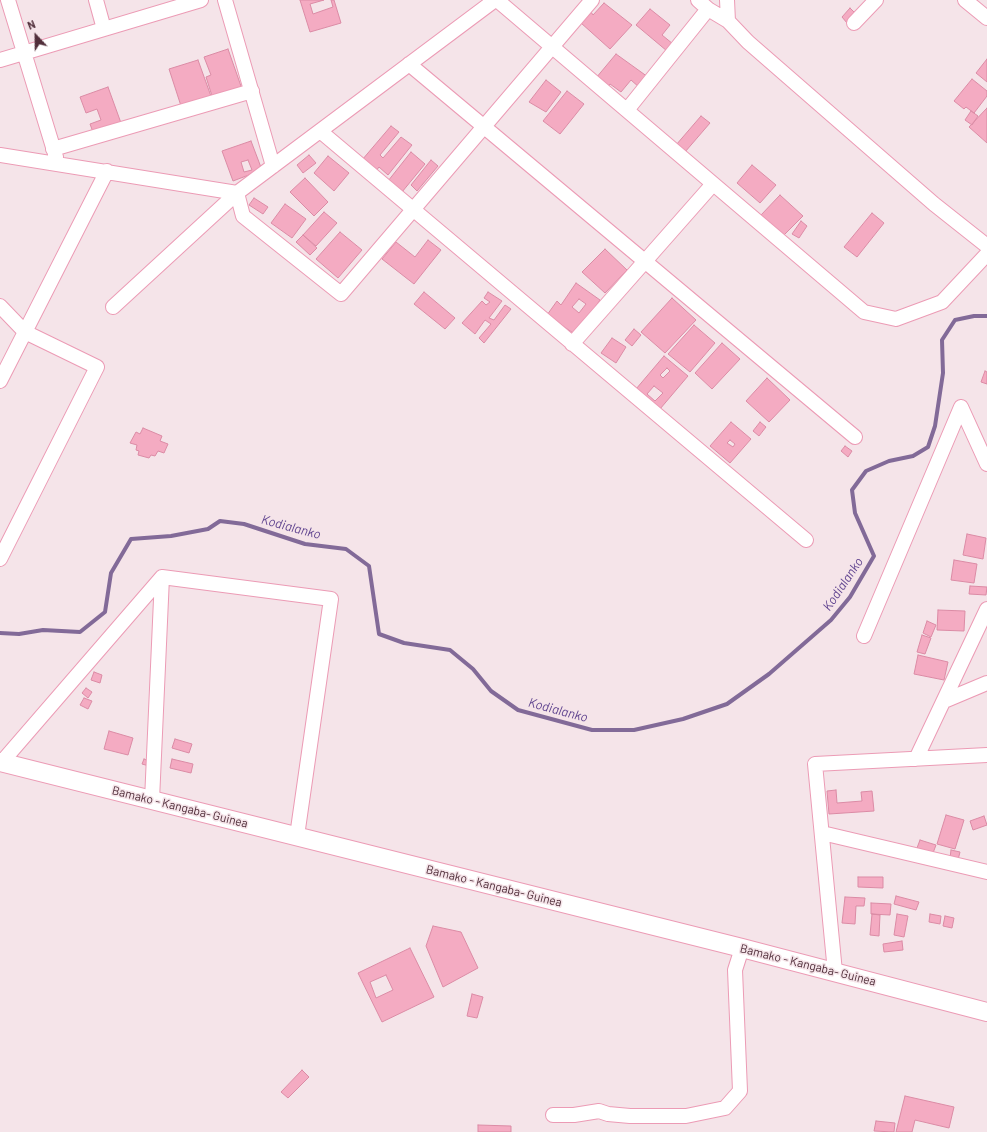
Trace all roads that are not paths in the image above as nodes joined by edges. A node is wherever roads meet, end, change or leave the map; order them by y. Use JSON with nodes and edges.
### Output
{"nodes":[{"id":1,"x":8,"y":0,"type":"edge"},
{"id":2,"x":96,"y":0,"type":"edge"},
{"id":3,"x":201,"y":0,"type":"edge"},
{"id":4,"x":225,"y":0,"type":"edge"},
{"id":5,"x":496,"y":0,"type":"edge"},
{"id":6,"x":592,"y":0,"type":"edge"},
{"id":7,"x":726,"y":0,"type":"edge"},
{"id":8,"x":876,"y":0,"type":"edge"},
{"id":9,"x":966,"y":0,"type":"edge"},
{"id":10,"x":703,"y":4,"type":"edge"},
{"id":11,"x":987,"y":18,"type":"edge"},
{"id":12,"x":728,"y":21,"type":"junction"},
{"id":13,"x":854,"y":23,"type":"dead end"},
{"id":14,"x":104,"y":29,"type":"junction"},
{"id":15,"x":552,"y":47,"type":"junction"},
{"id":16,"x":24,"y":53,"type":"junction"},
{"id":17,"x":0,"y":60,"type":"edge"},
{"id":18,"x":409,"y":64,"type":"junction"},
{"id":19,"x":252,"y":91,"type":"junction"},
{"id":20,"x":627,"y":110,"type":"junction"},
{"id":21,"x":484,"y":126,"type":"junction"},
{"id":22,"x":320,"y":131,"type":"junction"},
{"id":23,"x":53,"y":149,"type":"junction"},
{"id":24,"x":1,"y":157,"type":"edge"},
{"id":25,"x":58,"y":163,"type":"junction"},
{"id":26,"x":273,"y":166,"type":"junction"},
{"id":27,"x":107,"y":171,"type":"junction"},
{"id":28,"x":713,"y":184,"type":"junction"},
{"id":29,"x":237,"y":193,"type":"junction"},
{"id":30,"x":412,"y":210,"type":"junction"},
{"id":31,"x":987,"y":246,"type":"edge"},
{"id":32,"x":987,"y":254,"type":"edge"},
{"id":33,"x":645,"y":261,"type":"junction"},
{"id":34,"x":0,"y":306,"type":"edge"},
{"id":35,"x":113,"y":307,"type":"dead end"},
{"id":36,"x":25,"y":332,"type":"junction"},
{"id":37,"x":572,"y":344,"type":"junction"},
{"id":38,"x":0,"y":381,"type":"edge"},
{"id":39,"x":981,"y":435,"type":"edge"},
{"id":40,"x":855,"y":438,"type":"dead end"},
{"id":41,"x":987,"y":464,"type":"edge"},
{"id":42,"x":806,"y":540,"type":"dead end"},
{"id":43,"x":0,"y":559,"type":"edge"},
{"id":44,"x":162,"y":576,"type":"junction"},
{"id":45,"x":987,"y":609,"type":"edge"},
{"id":46,"x":864,"y":636,"type":"dead end"},
{"id":47,"x":987,"y":683,"type":"edge"},
{"id":48,"x":944,"y":701,"type":"junction"},
{"id":49,"x":987,"y":755,"type":"edge"},
{"id":50,"x":916,"y":759,"type":"junction"},
{"id":51,"x":1,"y":762,"type":"edge"},
{"id":52,"x":152,"y":800,"type":"junction"},
{"id":53,"x":822,"y":833,"type":"junction"},
{"id":54,"x":297,"y":836,"type":"junction"},
{"id":55,"x":987,"y":872,"type":"edge"},
{"id":56,"x":742,"y":948,"type":"junction"},
{"id":57,"x":835,"y":972,"type":"junction"},
{"id":58,"x":987,"y":1012,"type":"edge"},
{"id":59,"x":553,"y":1115,"type":"dead end"}],
"edges":[{"from":1,"to":16,"type":"street"},
{"from":2,"to":14,"type":"street"},
{"from":3,"to":14,"type":"street"},
{"from":4,"to":19,"type":"street"},
{"from":5,"to":15,"type":"street"},
{"from":5,"to":18,"type":"street"},
{"from":6,"to":15,"type":"street"},
{"from":7,"to":12,"type":"street"},
{"from":8,"to":13,"type":"street"},
{"from":9,"to":11,"type":"street"},
{"from":10,"to":12,"type":"street"},
{"from":10,"to":20,"type":"street"},
{"from":12,"to":31,"type":"street"},
{"from":14,"to":16,"type":"street"},
{"from":15,"to":20,"type":"street"},
{"from":15,"to":21,"type":"street"},
{"from":16,"to":17,"type":"street"},
{"from":16,"to":23,"type":"street"},
{"from":18,"to":21,"type":"street"},
{"from":18,"to":22,"type":"street"},
{"from":19,"to":23,"type":"street"},
{"from":19,"to":26,"type":"street"},
{"from":20,"to":28,"type":"street"},
{"from":21,"to":30,"type":"street"},
{"from":21,"to":33,"type":"street"},
{"from":22,"to":26,"type":"street"},
{"from":22,"to":30,"type":"street"},
{"from":23,"to":25,"type":"street"},
{"from":24,"to":25,"type":"street"},
{"from":25,"to":27,"type":"street"},
{"from":26,"to":29,"type":"street"},
{"from":27,"to":29,"type":"street"},
{"from":27,"to":36,"type":"street"},
{"from":28,"to":32,"type":"street"},
{"from":28,"to":33,"type":"street"},
{"from":29,"to":30,"type":"street"},
{"from":29,"to":35,"type":"street"},
{"from":30,"to":37,"type":"street"},
{"from":33,"to":37,"type":"street"},
{"from":33,"to":40,"type":"street"},
{"from":34,"to":36,"type":"street"},
{"from":36,"to":38,"type":"street"},
{"from":36,"to":43,"type":"street"},
{"from":37,"to":42,"type":"street"},
{"from":39,"to":41,"type":"street"},
{"from":39,"to":46,"type":"street"},
{"from":44,"to":51,"type":"street"},
{"from":44,"to":52,"type":"street"},
{"from":44,"to":54,"type":"street"},
{"from":45,"to":48,"type":"street"},
{"from":47,"to":48,"type":"street"},
{"from":48,"to":50,"type":"street"},
{"from":49,"to":50,"type":"street"},
{"from":50,"to":53,"type":"street"},
{"from":51,"to":52,"type":"main road","name":"Bamako - Kangaba- Guinea"},
{"from":52,"to":54,"type":"main road","name":"Bamako - Kangaba- Guinea"},
{"from":53,"to":55,"type":"street"},
{"from":53,"to":57,"type":"street"},
{"from":54,"to":56,"type":"main road","name":"Bamako - Kangaba- Guinea"},
{"from":56,"to":57,"type":"main road","name":"Bamako - Kangaba- Guinea"},
{"from":56,"to":59,"type":"street"},
{"from":57,"to":58,"type":"main road","name":"Bamako - Kangaba- Guinea"}]}
